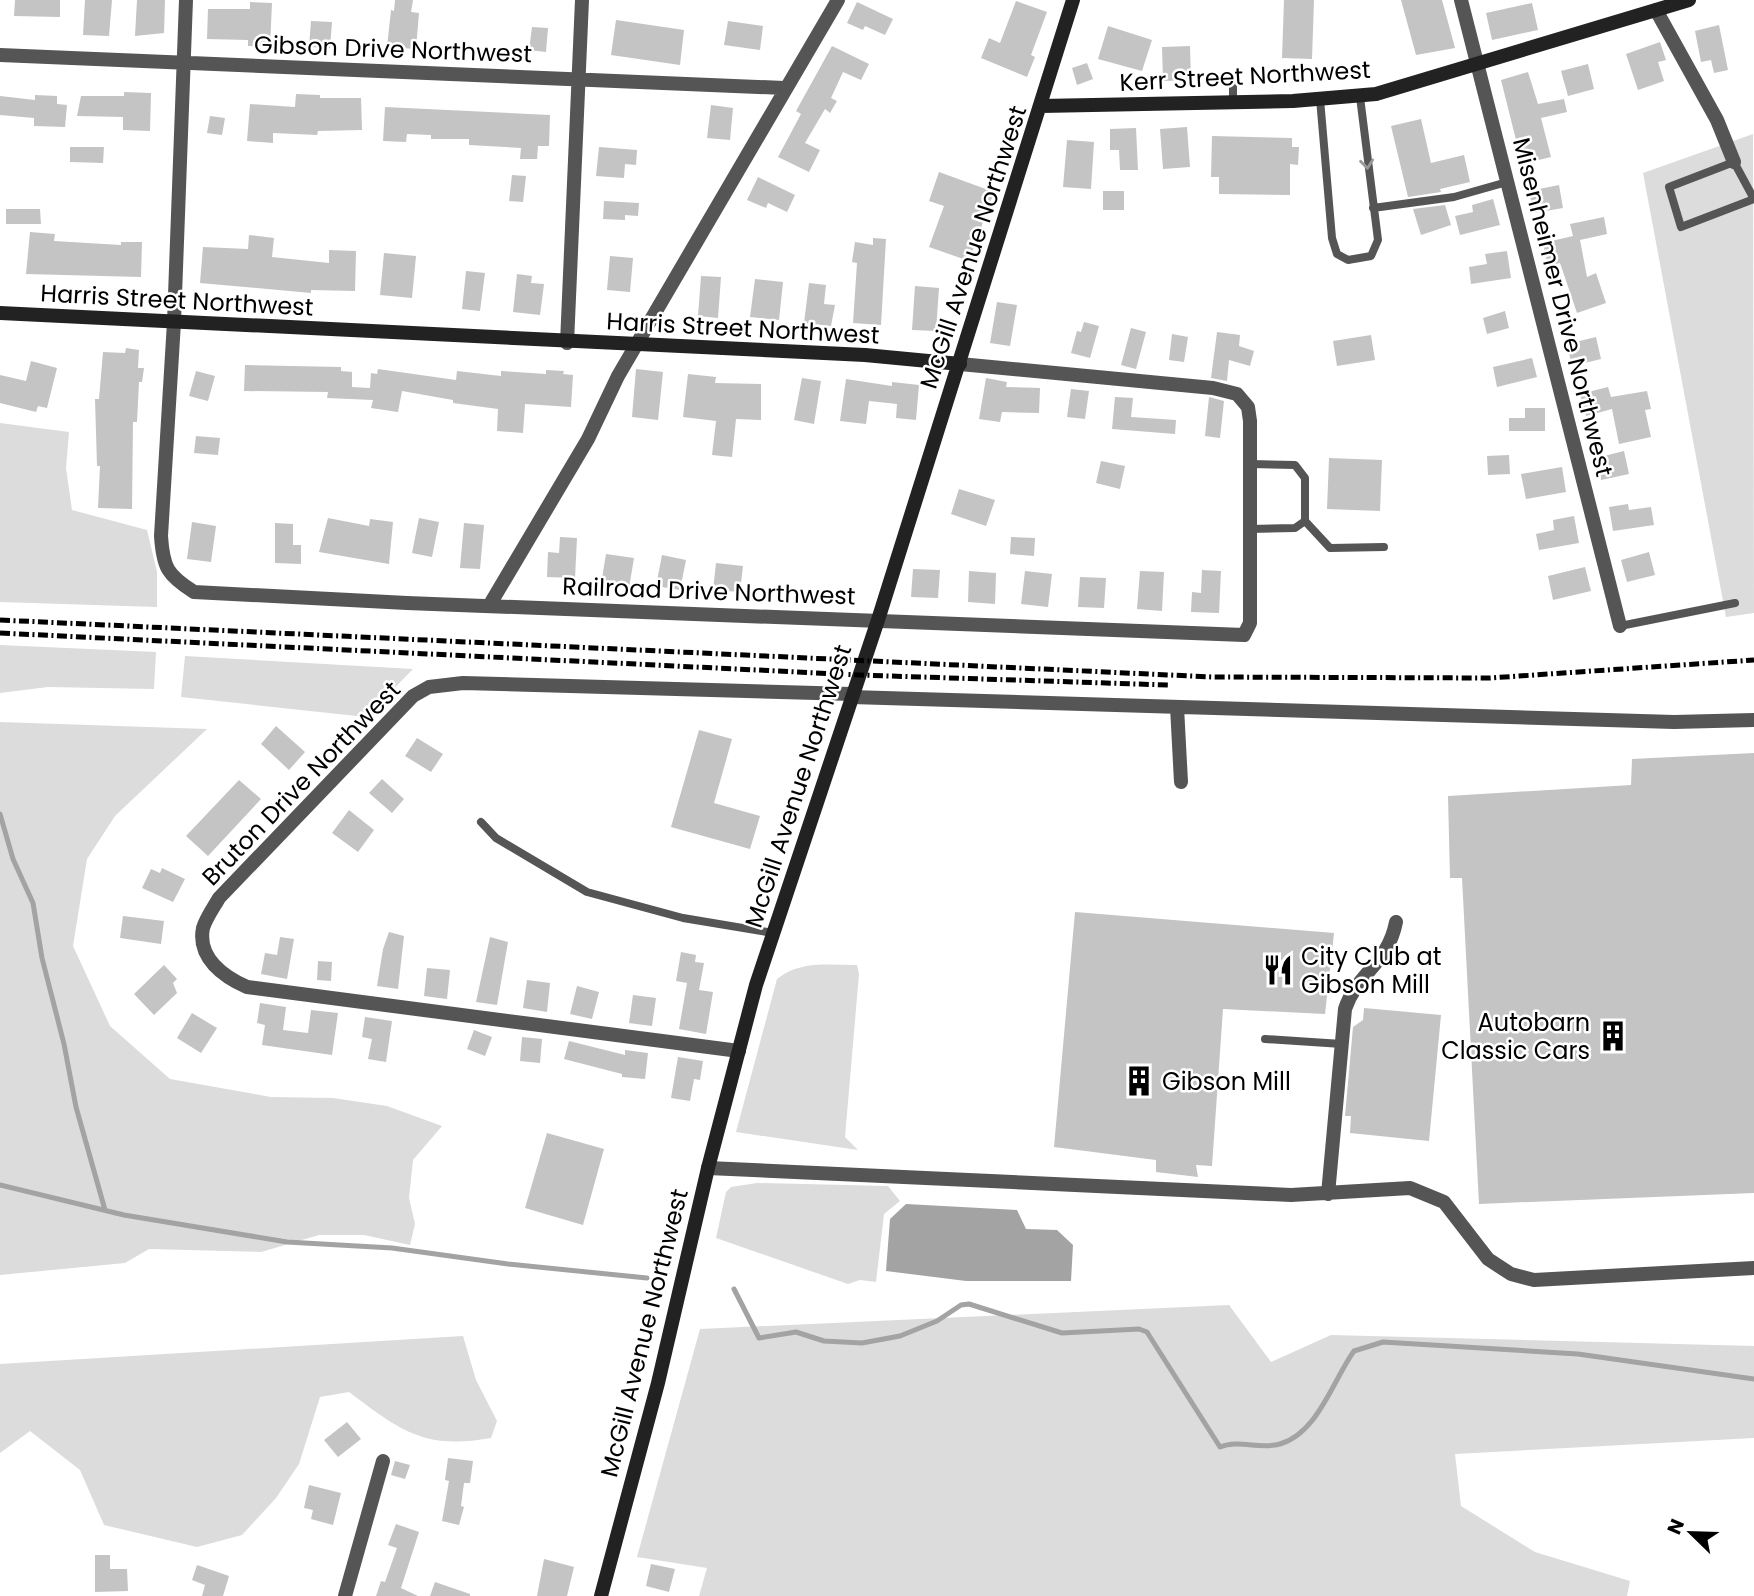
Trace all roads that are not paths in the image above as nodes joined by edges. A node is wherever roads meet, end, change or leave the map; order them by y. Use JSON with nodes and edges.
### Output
{"nodes":[{"id":1,"x":186,"y":0,"type":"edge"},
{"id":2,"x":582,"y":0,"type":"edge"},
{"id":3,"x":838,"y":0,"type":"edge"},
{"id":4,"x":1073,"y":0,"type":"edge"},
{"id":5,"x":1461,"y":0,"type":"edge"},
{"id":6,"x":1689,"y":0,"type":"edge"},
{"id":7,"x":1656,"y":10,"type":"junction"},
{"id":8,"x":0,"y":55,"type":"edge"},
{"id":9,"x":183,"y":63,"type":"junction"},
{"id":10,"x":1478,"y":66,"type":"junction"},
{"id":11,"x":579,"y":80,"type":"junction"},
{"id":12,"x":1233,"y":85,"type":"dead end"},
{"id":13,"x":784,"y":88,"type":"junction"},
{"id":14,"x":1360,"y":97,"type":"junction"},
{"id":15,"x":1320,"y":99,"type":"junction"},
{"id":16,"x":1233,"y":102,"type":"junction"},
{"id":17,"x":1041,"y":106,"type":"junction"},
{"id":18,"x":1734,"y":162,"type":"junction"},
{"id":19,"x":1507,"y":182,"type":"junction"},
{"id":20,"x":1754,"y":199,"type":"edge"},
{"id":21,"x":1373,"y":208,"type":"junction"},
{"id":22,"x":0,"y":313,"type":"edge"},
{"id":23,"x":174,"y":322,"type":"junction"},
{"id":24,"x":567,"y":343,"type":"junction"},
{"id":25,"x":636,"y":346,"type":"junction"},
{"id":26,"x":960,"y":365,"type":"junction"},
{"id":27,"x":1251,"y":464,"type":"junction"},
{"id":28,"x":1305,"y":521,"type":"junction"},
{"id":29,"x":1250,"y":529,"type":"junction"},
{"id":30,"x":1384,"y":547,"type":"dead end"},
{"id":31,"x":1735,"y":603,"type":"dead end"},
{"id":32,"x":489,"y":606,"type":"junction"},
{"id":33,"x":878,"y":620,"type":"junction"},
{"id":34,"x":1620,"y":626,"type":"joint"},
{"id":35,"x":1244,"y":635,"type":"joint"},
{"id":36,"x":852,"y":696,"type":"junction"},
{"id":37,"x":1177,"y":707,"type":"junction"},
{"id":38,"x":1754,"y":720,"type":"edge"},
{"id":39,"x":1181,"y":782,"type":"dead end"},
{"id":40,"x":481,"y":822,"type":"dead end"},
{"id":41,"x":1396,"y":922,"type":"dead end"},
{"id":42,"x":773,"y":933,"type":"junction"},
{"id":43,"x":1265,"y":1039,"type":"dead end"},
{"id":44,"x":1342,"y":1044,"type":"junction"},
{"id":45,"x":739,"y":1051,"type":"junction"},
{"id":46,"x":708,"y":1168,"type":"junction"},
{"id":47,"x":1328,"y":1194,"type":"junction"},
{"id":48,"x":1754,"y":1268,"type":"edge"},
{"id":49,"x":383,"y":1461,"type":"dead end"},
{"id":50,"x":345,"y":1596,"type":"edge"},
{"id":51,"x":601,"y":1596,"type":"edge"}],
"edges":[{"from":1,"to":9,"type":"street"},
{"from":2,"to":11,"type":"street"},
{"from":3,"to":13,"type":"street"},
{"from":4,"to":17,"type":"street","name":"McGill Avenue Northwest"},
{"from":5,"to":10,"type":"street","name":"Misenheimer Drive Northwest"},
{"from":6,"to":7,"type":"street","name":"Kerr Street Northwest"},
{"from":7,"to":10,"type":"street","name":"Kerr Street Northwest"},
{"from":7,"to":18,"type":"street"},
{"from":8,"to":9,"type":"street","name":"Gibson Drive Northwest"},
{"from":9,"to":11,"type":"street","name":"Gibson Drive Northwest"},
{"from":9,"to":23,"type":"street"},
{"from":10,"to":14,"type":"street","name":"Kerr Street Northwest"},
{"from":10,"to":19,"type":"street","name":"Misenheimer Drive Northwest"},
{"from":11,"to":13,"type":"street","name":"Gibson Drive Northwest"},
{"from":11,"to":24,"type":"street"},
{"from":12,"to":16,"type":"lane"},
{"from":13,"to":25,"type":"street"},
{"from":14,"to":15,"type":"street","name":"Kerr Street Northwest"},
{"from":14,"to":21,"type":"lane","one_way":true},
{"from":15,"to":16,"type":"street","name":"Kerr Street Northwest"},
{"from":15,"to":21,"type":"lane"},
{"from":16,"to":17,"type":"street","name":"Kerr Street Northwest"},
{"from":17,"to":26,"type":"street","name":"McGill Avenue Northwest"},
{"from":18,"to":20,"type":"lane"},
{"from":18,"to":20,"type":"lane"},
{"from":19,"to":21,"type":"lane"},
{"from":19,"to":34,"type":"street","name":"Misenheimer Drive Northwest"},
{"from":22,"to":23,"type":"street","name":"Harris Street Northwest"},
{"from":23,"to":24,"type":"street","name":"Harris Street Northwest"},
{"from":23,"to":32,"type":"street","name":"Railroad Drive Northwest"},
{"from":24,"to":25,"type":"street","name":"Harris Street Northwest"},
{"from":25,"to":26,"type":"street","name":"Harris Street Northwest"},
{"from":25,"to":32,"type":"street"},
{"from":26,"to":27,"type":"street","name":"Harris Street Northwest"},
{"from":26,"to":33,"type":"street","name":"McGill Avenue Northwest"},
{"from":27,"to":28,"type":"lane"},
{"from":27,"to":29,"type":"street","name":"Harris Street Northwest"},
{"from":28,"to":29,"type":"lane"},
{"from":28,"to":30,"type":"lane"},
{"from":29,"to":35,"type":"street","name":"Harris Street Northwest"},
{"from":31,"to":34,"type":"lane"},
{"from":32,"to":33,"type":"street","name":"Railroad Drive Northwest"},
{"from":33,"to":35,"type":"street","name":"Railroad Drive Northwest"},
{"from":33,"to":36,"type":"street","name":"McGill Avenue Northwest"},
{"from":36,"to":37,"type":"street","name":"Bruton Drive Northwest"},
{"from":36,"to":42,"type":"street","name":"McGill Avenue Northwest"},
{"from":36,"to":45,"type":"street","name":"Bruton Drive Northwest"},
{"from":37,"to":38,"type":"street","name":"Bruton Drive Northwest"},
{"from":37,"to":39,"type":"street"},
{"from":40,"to":42,"type":"lane"},
{"from":41,"to":44,"type":"street"},
{"from":42,"to":45,"type":"street","name":"McGill Avenue Northwest"},
{"from":43,"to":44,"type":"lane"},
{"from":44,"to":47,"type":"street"},
{"from":45,"to":46,"type":"street","name":"McGill Avenue Northwest"},
{"from":46,"to":47,"type":"street"},
{"from":46,"to":51,"type":"street","name":"McGill Avenue Northwest"},
{"from":47,"to":48,"type":"street"},
{"from":49,"to":50,"type":"street"}]}
